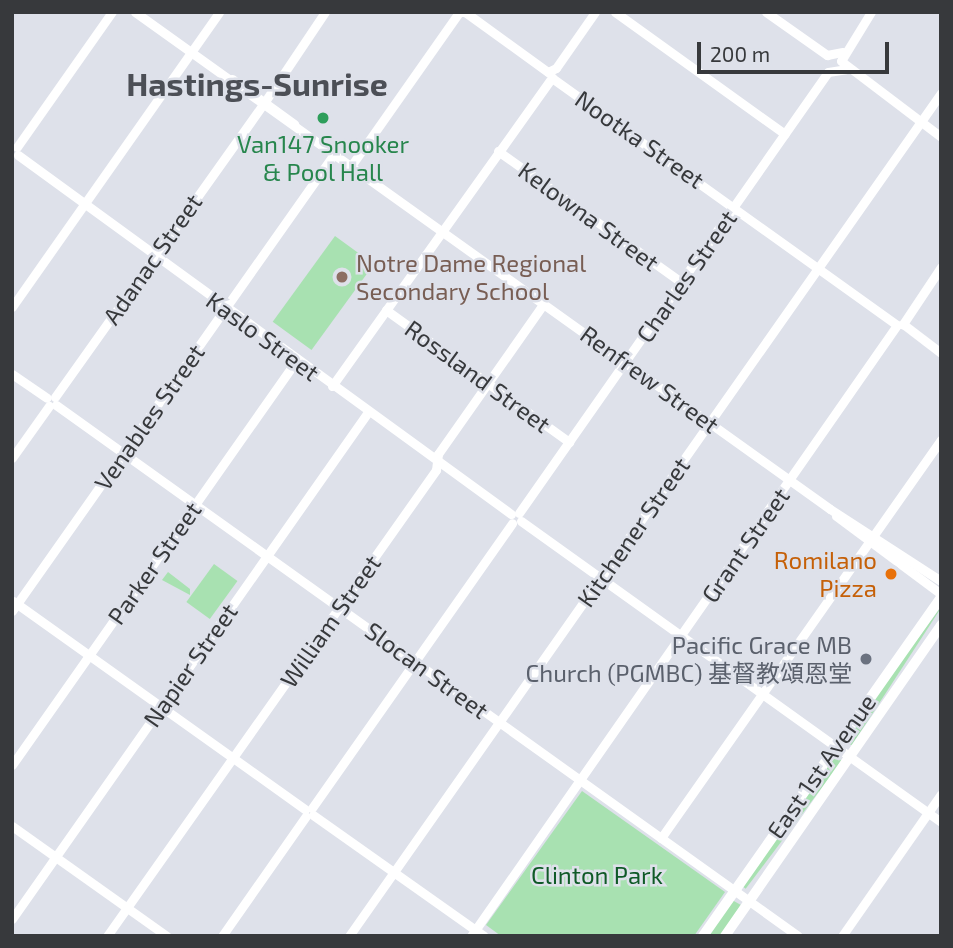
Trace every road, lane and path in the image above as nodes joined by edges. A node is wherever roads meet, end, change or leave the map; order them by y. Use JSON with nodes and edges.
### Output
{"nodes":[{"id":1,"x":113,"y":12,"type":"edge"},
{"id":2,"x":135,"y":12,"type":"edge"},
{"id":3,"x":219,"y":12,"type":"edge"},
{"id":4,"x":325,"y":12,"type":"edge"},
{"id":5,"x":595,"y":12,"type":"edge"},
{"id":6,"x":615,"y":12,"type":"edge"},
{"id":7,"x":766,"y":12,"type":"edge"},
{"id":8,"x":871,"y":12,"type":"edge"},
{"id":9,"x":460,"y":13,"type":"edge"},
{"id":10,"x":191,"y":52,"type":"junction"},
{"id":11,"x":836,"y":62,"type":"junction"},
{"id":12,"x":551,"y":75,"type":"junction"},
{"id":13,"x":941,"y":93,"type":"edge"},
{"id":14,"x":262,"y":102,"type":"junction"},
{"id":15,"x":920,"y":123,"type":"junction"},
{"id":16,"x":785,"y":134,"type":"junction"},
{"id":17,"x":941,"y":137,"type":"edge"},
{"id":18,"x":15,"y":151,"type":"edge"},
{"id":19,"x":498,"y":151,"type":"junction"},
{"id":20,"x":334,"y":153,"type":"junction"},
{"id":21,"x":351,"y":166,"type":"junction"},
{"id":22,"x":86,"y":202,"type":"junction"},
{"id":23,"x":735,"y":206,"type":"junction"},
{"id":24,"x":441,"y":230,"type":"junction"},
{"id":25,"x":155,"y":255,"type":"junction"},
{"id":26,"x":819,"y":267,"type":"junction"},
{"id":27,"x":941,"y":267,"type":"edge"},
{"id":28,"x":681,"y":282,"type":"junction"},
{"id":29,"x":544,"y":303,"type":"junction"},
{"id":30,"x":12,"y":307,"type":"edge"},
{"id":31,"x":224,"y":309,"type":"junction"},
{"id":32,"x":386,"y":310,"type":"junction"},
{"id":33,"x":900,"y":325,"type":"junction"},
{"id":34,"x":941,"y":353,"type":"edge"},
{"id":35,"x":296,"y":361,"type":"junction"},
{"id":36,"x":625,"y":361,"type":"junction"},
{"id":37,"x":12,"y":374,"type":"edge"},
{"id":38,"x":487,"y":383,"type":"junction"},
{"id":39,"x":332,"y":386,"type":"junction"},
{"id":40,"x":52,"y":402,"type":"junction"},
{"id":41,"x":368,"y":412,"type":"junction"},
{"id":42,"x":710,"y":423,"type":"junction"},
{"id":43,"x":941,"y":439,"type":"edge"},
{"id":44,"x":569,"y":442,"type":"junction"},
{"id":45,"x":123,"y":453,"type":"junction"},
{"id":46,"x":12,"y":458,"type":"edge"},
{"id":47,"x":437,"y":461,"type":"junction"},
{"id":48,"x":790,"y":481,"type":"junction"},
{"id":49,"x":195,"y":504,"type":"junction"},
{"id":50,"x":516,"y":518,"type":"junction"},
{"id":51,"x":871,"y":539,"type":"junction"},
{"id":52,"x":267,"y":556,"type":"junction"},
{"id":53,"x":600,"y":579,"type":"junction"},
{"id":54,"x":941,"y":581,"type":"edge"},
{"id":55,"x":941,"y":595,"type":"edge"},
{"id":56,"x":14,"y":605,"type":"edge"},
{"id":57,"x":339,"y":607,"type":"junction"},
{"id":58,"x":941,"y":625,"type":"edge"},
{"id":59,"x":681,"y":636,"type":"junction"},
{"id":60,"x":89,"y":655,"type":"junction"},
{"id":61,"x":415,"y":662,"type":"junction"},
{"id":62,"x":762,"y":694,"type":"junction"},
{"id":63,"x":161,"y":706,"type":"junction"},
{"id":64,"x":499,"y":722,"type":"junction"},
{"id":65,"x":835,"y":746,"type":"junction"},
{"id":66,"x":850,"y":757,"type":"junction"},
{"id":67,"x":233,"y":758,"type":"junction"},
{"id":68,"x":12,"y":765,"type":"edge"},
{"id":69,"x":580,"y":780,"type":"junction"},
{"id":70,"x":941,"y":794,"type":"edge"},
{"id":71,"x":309,"y":812,"type":"junction"},
{"id":72,"x":928,"y":813,"type":"junction"},
{"id":73,"x":941,"y":822,"type":"edge"},
{"id":74,"x":12,"y":826,"type":"edge"},
{"id":75,"x":661,"y":838,"type":"junction"},
{"id":76,"x":55,"y":857,"type":"junction"},
{"id":77,"x":394,"y":873,"type":"junction"},
{"id":78,"x":734,"y":891,"type":"junction"},
{"id":79,"x":749,"y":901,"type":"junction"},
{"id":80,"x":127,"y":908,"type":"junction"},
{"id":81,"x":12,"y":919,"type":"edge"},
{"id":82,"x":477,"y":934,"type":"edge"},
{"id":83,"x":107,"y":936,"type":"edge"},
{"id":84,"x":167,"y":936,"type":"edge"},
{"id":85,"x":222,"y":936,"type":"edge"},
{"id":86,"x":349,"y":936,"type":"edge"},
{"id":87,"x":703,"y":936,"type":"edge"},
{"id":88,"x":725,"y":936,"type":"edge"},
{"id":89,"x":798,"y":936,"type":"edge"},
{"id":90,"x":842,"y":936,"type":"edge"}],
"edges":[{"from":1,"to":18,"type":"street"},
{"from":2,"to":10,"type":"street","name":"Renfrew Street"},
{"from":3,"to":10,"type":"street"},
{"from":4,"to":14,"type":"street","name":"Adanac Street"},
{"from":5,"to":12,"type":"street"},
{"from":6,"to":16,"type":"street"},
{"from":7,"to":11,"type":"street"},
{"from":8,"to":11,"type":"street","name":"Charles Street"},
{"from":9,"to":12,"type":"street","name":"Nootka Street"},
{"from":9,"to":21,"type":"street"},
{"from":10,"to":14,"type":"street","name":"Renfrew Street"},
{"from":10,"to":22,"type":"street"},
{"from":11,"to":15,"type":"street"},
{"from":11,"to":16,"type":"street","name":"Charles Street"},
{"from":12,"to":19,"type":"street"},
{"from":12,"to":23,"type":"street","name":"Nootka Street"},
{"from":13,"to":15,"type":"street","name":"Kitchener Street"},
{"from":14,"to":20,"type":"street","name":"Renfrew Street"},
{"from":14,"to":25,"type":"street","name":"Adanac Street"},
{"from":15,"to":17,"type":"street"},
{"from":15,"to":26,"type":"street","name":"Kitchener Street"},
{"from":16,"to":23,"type":"street","name":"Charles Street"},
{"from":18,"to":22,"type":"street","name":"Kaslo Street"},
{"from":19,"to":24,"type":"street"},
{"from":19,"to":28,"type":"street","name":"Kelowna Street"},
{"from":20,"to":21,"type":"street","name":"Renfrew Street"},
{"from":20,"to":31,"type":"street","name":"Venables Street"},
{"from":21,"to":24,"type":"street","name":"Renfrew Street"},
{"from":22,"to":25,"type":"street","name":"Kaslo Street"},
{"from":22,"to":30,"type":"street"},
{"from":23,"to":26,"type":"street","name":"Nootka Street"},
{"from":23,"to":28,"type":"street","name":"Charles Street"},
{"from":24,"to":29,"type":"street","name":"Renfrew Street"},
{"from":24,"to":32,"type":"street"},
{"from":25,"to":31,"type":"street","name":"Kaslo Street"},
{"from":25,"to":40,"type":"street","name":"Adanac Street"},
{"from":26,"to":33,"type":"street","name":"Nootka Street"},
{"from":26,"to":42,"type":"street","name":"Kitchener Street"},
{"from":27,"to":33,"type":"street","name":"Grant Street"},
{"from":28,"to":36,"type":"street","name":"Charles Street"},
{"from":29,"to":36,"type":"street","name":"Renfrew Street"},
{"from":29,"to":38,"type":"street","name":"William Street"},
{"from":31,"to":35,"type":"street","name":"Kaslo Street"},
{"from":31,"to":45,"type":"street","name":"Venables Street"},
{"from":32,"to":38,"type":"street","name":"Rossland Street"},
{"from":32,"to":39,"type":"street"},
{"from":33,"to":34,"type":"street","name":"Nootka Street"},
{"from":33,"to":48,"type":"street","name":"Grant Street"},
{"from":35,"to":39,"type":"street","name":"Kaslo Street"},
{"from":35,"to":49,"type":"street","name":"Parker Street"},
{"from":36,"to":42,"type":"street","name":"Renfrew Street"},
{"from":36,"to":44,"type":"street","name":"Charles Street"},
{"from":37,"to":40,"type":"street","name":"Slocan Street"},
{"from":38,"to":44,"type":"street","name":"Rossland Street"},
{"from":38,"to":47,"type":"street","name":"William Street"},
{"from":39,"to":41,"type":"street","name":"Kaslo Street"},
{"from":40,"to":45,"type":"street","name":"Slocan Street"},
{"from":40,"to":46,"type":"street","name":"Adanac Street"},
{"from":41,"to":47,"type":"street","name":"Kaslo Street"},
{"from":41,"to":52,"type":"street","name":"Napier Street"},
{"from":42,"to":48,"type":"street","name":"Renfrew Street"},
{"from":42,"to":53,"type":"street","name":"Kitchener Street"},
{"from":43,"to":51,"type":"street"},
{"from":44,"to":50,"type":"street","name":"Charles Street"},
{"from":45,"to":49,"type":"street","name":"Slocan Street"},
{"from":45,"to":56,"type":"street","name":"Venables Street"},
{"from":47,"to":50,"type":"street","name":"Kaslo Street"},
{"from":47,"to":57,"type":"street","name":"William Street"},
{"from":48,"to":51,"type":"street","name":"Renfrew Street"},
{"from":48,"to":59,"type":"street","name":"Grant Street"},
{"from":49,"to":52,"type":"street","name":"Slocan Street"},
{"from":49,"to":60,"type":"street","name":"Parker Street"},
{"from":50,"to":53,"type":"street","name":"Kaslo Street"},
{"from":50,"to":61,"type":"street","name":"Charles Street"},
{"from":51,"to":54,"type":"street","name":"Renfrew Street"},
{"from":51,"to":55,"type":"street","name":"Renfrew Street"},
{"from":51,"to":62,"type":"street"},
{"from":52,"to":57,"type":"street","name":"Slocan Street"},
{"from":52,"to":63,"type":"street","name":"Napier Street"},
{"from":53,"to":59,"type":"street","name":"Kaslo Street"},
{"from":53,"to":64,"type":"street","name":"Kitchener Street"},
{"from":55,"to":65,"type":"main road","name":"East 1st Avenue"},
{"from":56,"to":60,"type":"street"},
{"from":57,"to":61,"type":"street","name":"Slocan Street"},
{"from":57,"to":67,"type":"street","name":"William Street"},
{"from":58,"to":66,"type":"main road","name":"East 1st Avenue"},
{"from":59,"to":62,"type":"street","name":"Kaslo Street"},
{"from":59,"to":69,"type":"street","name":"Grant Street"},
{"from":60,"to":63,"type":"street"},
{"from":60,"to":68,"type":"street","name":"Parker Street"},
{"from":61,"to":64,"type":"street","name":"Slocan Street"},
{"from":61,"to":71,"type":"street","name":"Charles Street"},
{"from":62,"to":65,"type":"street","name":"Kaslo Street"},
{"from":62,"to":75,"type":"street"},
{"from":63,"to":67,"type":"street"},
{"from":63,"to":76,"type":"street","name":"Napier Street"},
{"from":64,"to":69,"type":"street","name":"Slocan Street"},
{"from":64,"to":77,"type":"street","name":"Kitchener Street"},
{"from":65,"to":66,"type":"street","name":"Kaslo Street"},
{"from":65,"to":78,"type":"main road","name":"East 1st Avenue"},
{"from":66,"to":72,"type":"street","name":"Kaslo Street"},
{"from":66,"to":79,"type":"main road","name":"East 1st Avenue"},
{"from":67,"to":71,"type":"street"},
{"from":67,"to":80,"type":"street","name":"William Street"},
{"from":69,"to":75,"type":"street","name":"Slocan Street"},
{"from":69,"to":82,"type":"street","name":"Grant Street"},
{"from":70,"to":72,"type":"street"},
{"from":71,"to":77,"type":"street"},
{"from":71,"to":85,"type":"street","name":"Charles Street"},
{"from":72,"to":73,"type":"street","name":"Kaslo Street"},
{"from":72,"to":90,"type":"street"},
{"from":74,"to":76,"type":"street"},
{"from":75,"to":78,"type":"street","name":"Slocan Street"},
{"from":76,"to":80,"type":"street"},
{"from":76,"to":81,"type":"street","name":"Napier Street"},
{"from":77,"to":82,"type":"street"},
{"from":77,"to":86,"type":"street","name":"Kitchener Street"},
{"from":78,"to":79,"type":"street","name":"Slocan Street"},
{"from":78,"to":87,"type":"main road","name":"East 1st Avenue"},
{"from":79,"to":88,"type":"main road","name":"East 1st Avenue"},
{"from":79,"to":89,"type":"street","name":"Slocan Street"},
{"from":80,"to":83,"type":"street","name":"William Street"},
{"from":80,"to":84,"type":"street"}]}
